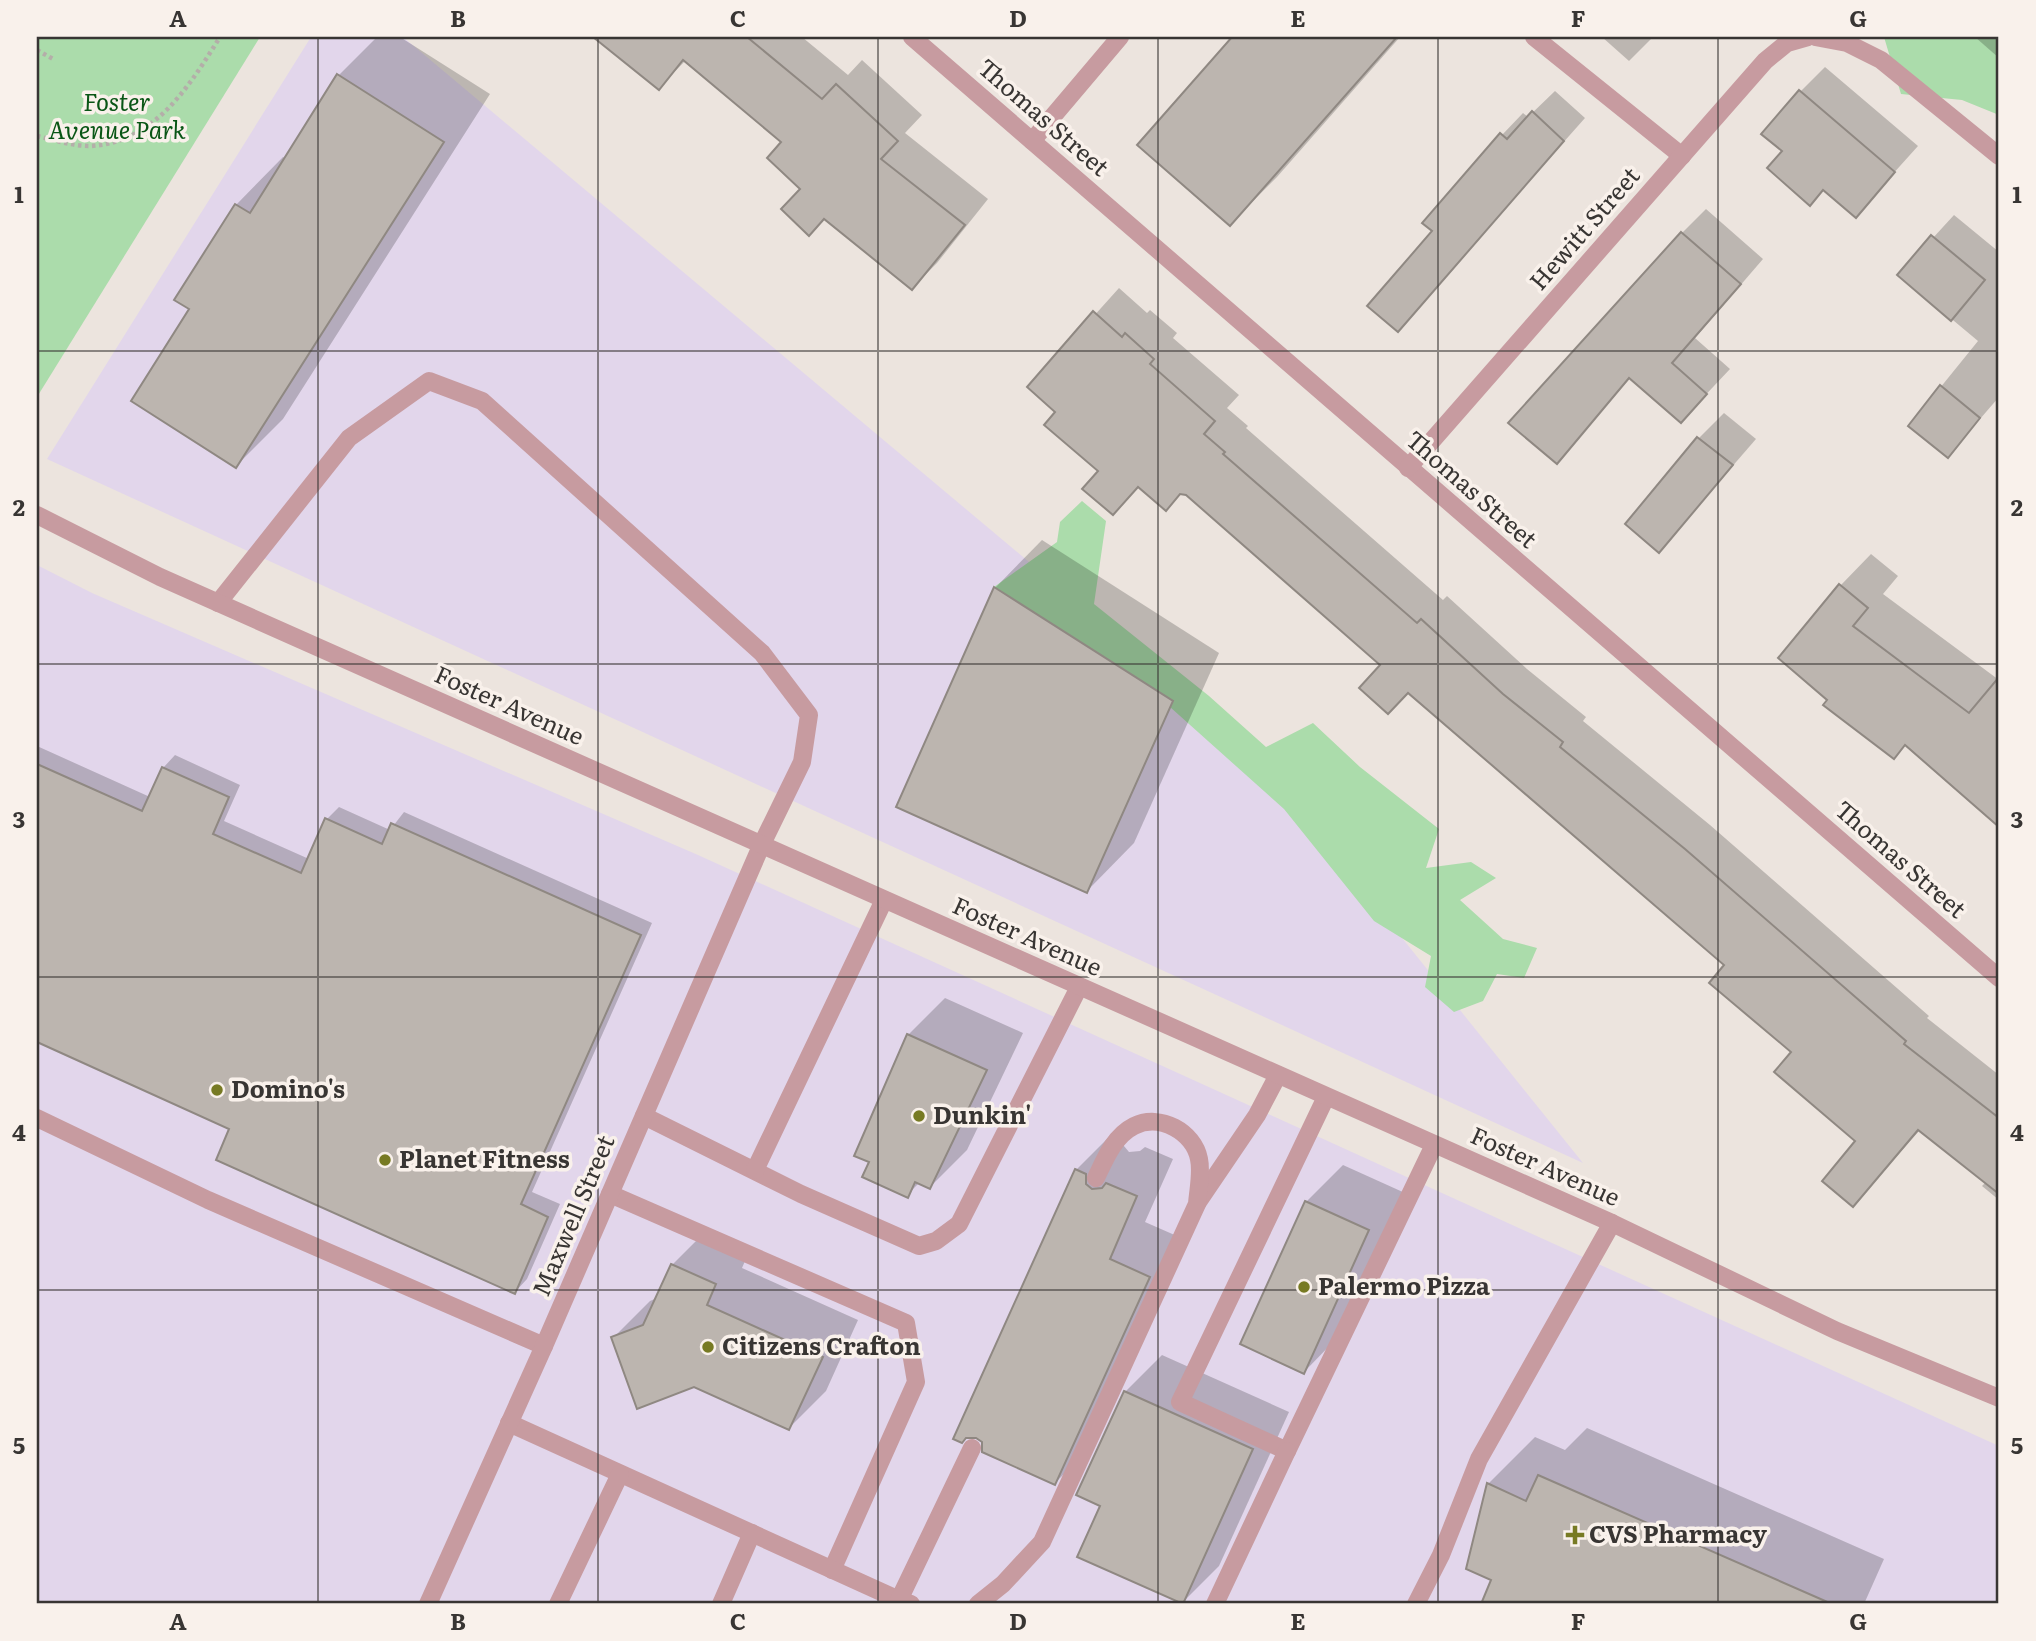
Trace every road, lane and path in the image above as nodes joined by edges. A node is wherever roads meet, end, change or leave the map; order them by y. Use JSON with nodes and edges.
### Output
{"nodes":[{"id":1,"x":220,"y":37,"type":"edge"},
{"id":2,"x":912,"y":37,"type":"edge"},
{"id":3,"x":1120,"y":37,"type":"edge"},
{"id":4,"x":1534,"y":37,"type":"edge"},
{"id":5,"x":1808,"y":37,"type":"edge"},
{"id":6,"x":1815,"y":37,"type":"edge"},
{"id":7,"x":37,"y":50,"type":"edge"},
{"id":8,"x":53,"y":59,"type":"dead end"},
{"id":9,"x":37,"y":136,"type":"edge"},
{"id":10,"x":1032,"y":141,"type":"junction"},
{"id":11,"x":1682,"y":156,"type":"junction"},
{"id":12,"x":1999,"y":156,"type":"edge"},
{"id":13,"x":1408,"y":468,"type":"junction"},
{"id":14,"x":37,"y":515,"type":"edge"},
{"id":15,"x":218,"y":603,"type":"junction"},
{"id":16,"x":761,"y":846,"type":"junction"},
{"id":17,"x":884,"y":900,"type":"junction"},
{"id":18,"x":1999,"y":978,"type":"edge"},
{"id":19,"x":1079,"y":987,"type":"junction"},
{"id":20,"x":1278,"y":1075,"type":"junction"},
{"id":21,"x":1326,"y":1097,"type":"junction"},
{"id":22,"x":644,"y":1116,"type":"junction"},
{"id":23,"x":37,"y":1118,"type":"edge"},
{"id":24,"x":1434,"y":1145,"type":"junction"},
{"id":25,"x":755,"y":1170,"type":"junction"},
{"id":26,"x":1096,"y":1178,"type":"dead end"},
{"id":27,"x":610,"y":1194,"type":"junction"},
{"id":28,"x":1197,"y":1204,"type":"junction"},
{"id":29,"x":1612,"y":1223,"type":"junction"},
{"id":30,"x":544,"y":1346,"type":"junction"},
{"id":31,"x":1999,"y":1398,"type":"edge"},
{"id":32,"x":509,"y":1423,"type":"junction"},
{"id":33,"x":972,"y":1448,"type":"dead end"},
{"id":34,"x":1287,"y":1451,"type":"junction"},
{"id":35,"x":620,"y":1474,"type":"junction"},
{"id":36,"x":752,"y":1533,"type":"junction"},
{"id":37,"x":832,"y":1570,"type":"junction"},
{"id":38,"x":903,"y":1603,"type":"edge"},
{"id":39,"x":428,"y":1604,"type":"edge"},
{"id":40,"x":558,"y":1604,"type":"edge"},
{"id":41,"x":721,"y":1604,"type":"edge"},
{"id":42,"x":978,"y":1604,"type":"edge"},
{"id":43,"x":1214,"y":1604,"type":"edge"},
{"id":44,"x":1416,"y":1604,"type":"edge"}],
"edges":[{"from":1,"to":9,"type":"path"},
{"from":2,"to":10,"type":"street","name":"Thomas Street"},
{"from":3,"to":10,"type":"street"},
{"from":4,"to":11,"type":"street"},
{"from":5,"to":11,"type":"street","name":"Hewitt Street"},
{"from":6,"to":12,"type":"street"},
{"from":7,"to":8,"type":"path"},
{"from":10,"to":13,"type":"street","name":"Thomas Street"},
{"from":11,"to":13,"type":"street","name":"Hewitt Street"},
{"from":13,"to":18,"type":"street","name":"Thomas Street"},
{"from":14,"to":15,"type":"street","name":"Foster Avenue"},
{"from":15,"to":16,"type":"street","name":"Foster Avenue"},
{"from":15,"to":16,"type":"street","name":"Maxwell Street"},
{"from":16,"to":17,"type":"street","name":"Foster Avenue"},
{"from":16,"to":22,"type":"street","name":"Maxwell Street"},
{"from":17,"to":19,"type":"street","name":"Foster Avenue"},
{"from":17,"to":25,"type":"street"},
{"from":19,"to":20,"type":"street","name":"Foster Avenue"},
{"from":19,"to":25,"type":"street"},
{"from":20,"to":21,"type":"street","name":"Foster Avenue"},
{"from":20,"to":28,"type":"street"},
{"from":21,"to":24,"type":"street","name":"Foster Avenue"},
{"from":21,"to":34,"type":"street"},
{"from":22,"to":25,"type":"street"},
{"from":22,"to":27,"type":"street","name":"Maxwell Street"},
{"from":23,"to":30,"type":"street"},
{"from":24,"to":29,"type":"street","name":"Foster Avenue"},
{"from":24,"to":34,"type":"street"},
{"from":26,"to":28,"type":"street"},
{"from":27,"to":30,"type":"street","name":"Maxwell Street"},
{"from":27,"to":37,"type":"street"},
{"from":28,"to":42,"type":"street"},
{"from":29,"to":31,"type":"street","name":"Foster Avenue"},
{"from":29,"to":44,"type":"street"},
{"from":30,"to":32,"type":"street","name":"Maxwell Street"},
{"from":32,"to":35,"type":"street"},
{"from":32,"to":39,"type":"street","name":"Maxwell Street"},
{"from":33,"to":38,"type":"street"},
{"from":34,"to":43,"type":"street"},
{"from":35,"to":36,"type":"street"},
{"from":35,"to":40,"type":"street"},
{"from":36,"to":37,"type":"street"},
{"from":36,"to":41,"type":"street"},
{"from":37,"to":38,"type":"street"}]}
